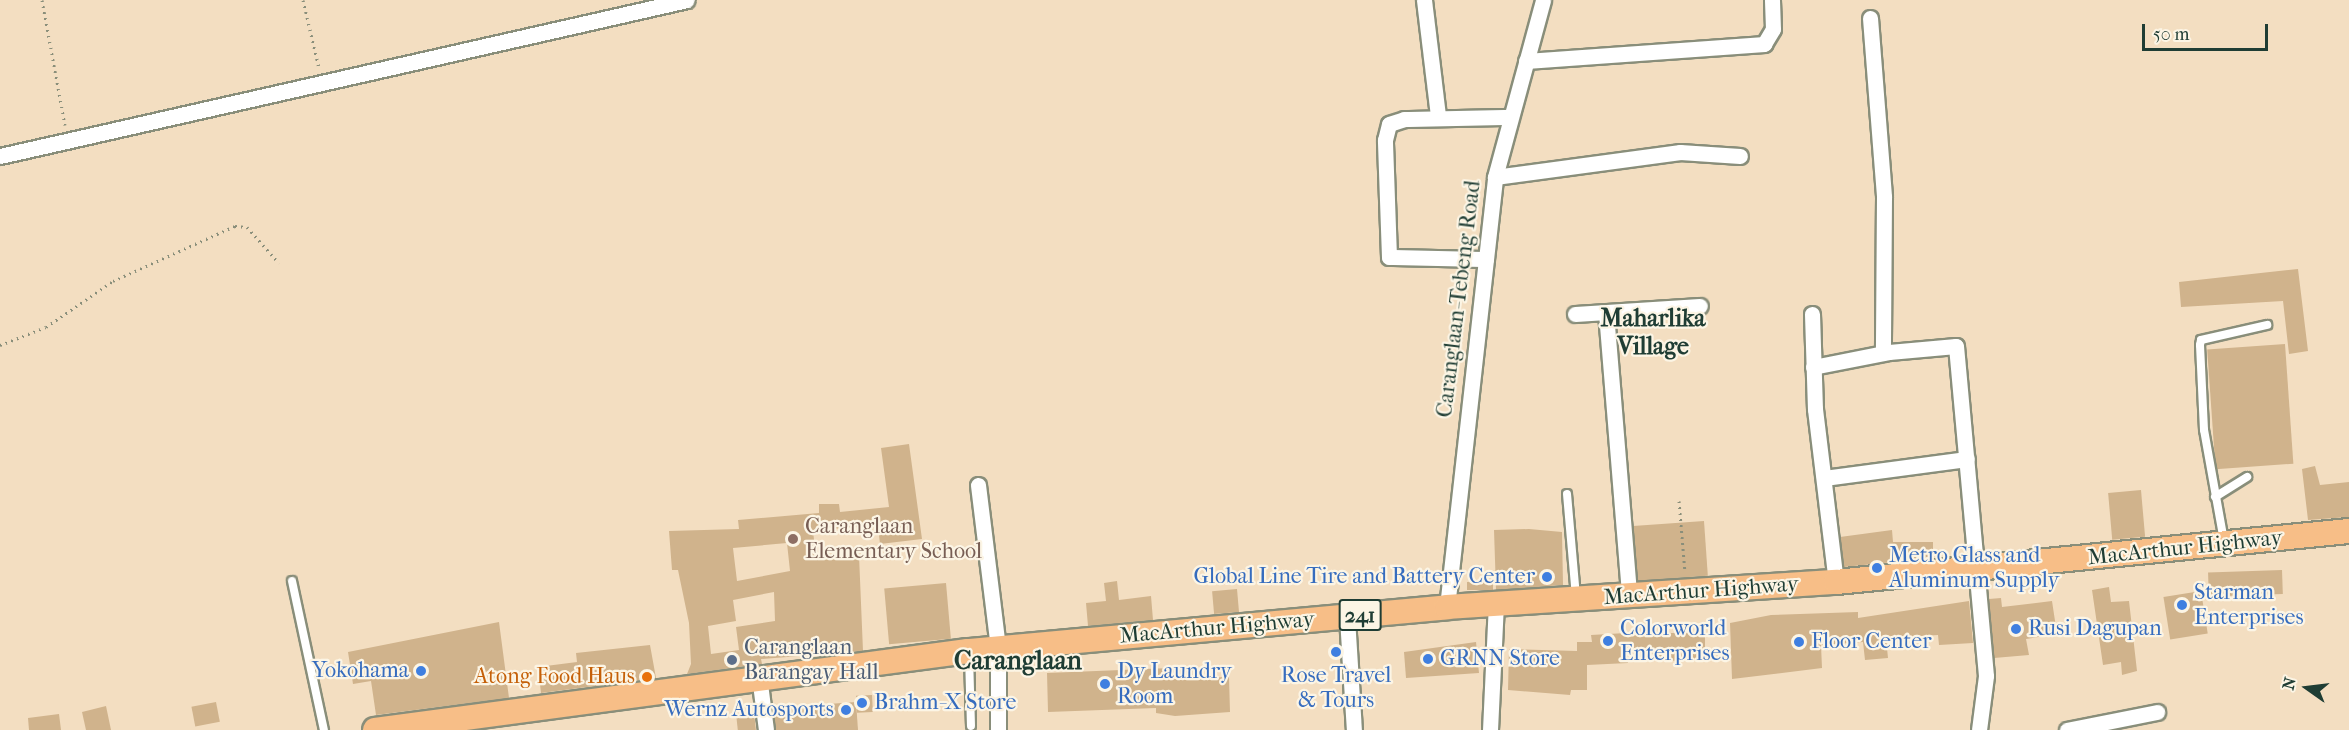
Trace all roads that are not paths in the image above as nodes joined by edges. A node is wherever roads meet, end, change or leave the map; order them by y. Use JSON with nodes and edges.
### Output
{"nodes":[{"id":1,"x":687,"y":0,"type":"edge"},
{"id":2,"x":1424,"y":0,"type":"edge"},
{"id":3,"x":1543,"y":0,"type":"edge"},
{"id":4,"x":1772,"y":0,"type":"edge"},
{"id":5,"x":1870,"y":18,"type":"dead end"},
{"id":6,"x":1526,"y":61,"type":"junction"},
{"id":7,"x":1438,"y":116,"type":"junction"},
{"id":8,"x":1508,"y":117,"type":"junction"},
{"id":9,"x":0,"y":156,"type":"edge"},
{"id":10,"x":1740,"y":156,"type":"dead end"},
{"id":11,"x":1495,"y":177,"type":"junction"},
{"id":12,"x":1486,"y":259,"type":"junction"},
{"id":13,"x":1700,"y":306,"type":"dead end"},
{"id":14,"x":1606,"y":313,"type":"junction"},
{"id":15,"x":1575,"y":314,"type":"dead end"},
{"id":16,"x":1812,"y":314,"type":"dead end"},
{"id":17,"x":2267,"y":325,"type":"dead end"},
{"id":18,"x":1883,"y":353,"type":"junction"},
{"id":19,"x":1813,"y":367,"type":"junction"},
{"id":20,"x":1967,"y":459,"type":"junction"},
{"id":21,"x":2247,"y":477,"type":"dead end"},
{"id":22,"x":1824,"y":478,"type":"junction"},
{"id":23,"x":978,"y":485,"type":"dead end"},
{"id":24,"x":1567,"y":494,"type":"dead end"},
{"id":25,"x":2215,"y":497,"type":"junction"},
{"id":26,"x":2349,"y":531,"type":"edge"},
{"id":27,"x":2225,"y":544,"type":"junction"},
{"id":28,"x":1979,"y":568,"type":"junction"},
{"id":29,"x":292,"y":581,"type":"dead end"},
{"id":30,"x":1836,"y":582,"type":"junction"},
{"id":31,"x":1629,"y":595,"type":"junction"},
{"id":32,"x":1576,"y":599,"type":"junction"},
{"id":33,"x":1496,"y":605,"type":"junction"},
{"id":34,"x":1447,"y":608,"type":"junction"},
{"id":35,"x":1347,"y":617,"type":"junction"},
{"id":36,"x":998,"y":649,"type":"junction"},
{"id":37,"x":968,"y":651,"type":"junction"},
{"id":38,"x":759,"y":676,"type":"junction"},
{"id":39,"x":2157,"y":712,"type":"dead end"},
{"id":40,"x":971,"y":726,"type":"dead end"},
{"id":41,"x":324,"y":730,"type":"edge"},
{"id":42,"x":375,"y":730,"type":"edge"},
{"id":43,"x":766,"y":730,"type":"edge"},
{"id":44,"x":998,"y":730,"type":"edge"},
{"id":45,"x":1354,"y":730,"type":"edge"},
{"id":46,"x":1490,"y":730,"type":"edge"},
{"id":47,"x":1979,"y":730,"type":"edge"},
{"id":48,"x":2067,"y":730,"type":"edge"}],
"edges":[{"from":1,"to":9,"type":"street"},
{"from":2,"to":7,"type":"street"},
{"from":3,"to":6,"type":"street","name":"Caranglaan-Tebeng Road"},
{"from":4,"to":6,"type":"street"},
{"from":5,"to":18,"type":"street"},
{"from":6,"to":8,"type":"street","name":"Caranglaan-Tebeng Road"},
{"from":7,"to":8,"type":"street"},
{"from":7,"to":12,"type":"street"},
{"from":8,"to":11,"type":"street","name":"Caranglaan-Tebeng Road"},
{"from":10,"to":11,"type":"street"},
{"from":11,"to":12,"type":"street","name":"Caranglaan-Tebeng Road"},
{"from":12,"to":34,"type":"street","name":"Caranglaan-Tebeng Road"},
{"from":13,"to":14,"type":"street"},
{"from":14,"to":15,"type":"street"},
{"from":14,"to":31,"type":"street"},
{"from":16,"to":19,"type":"street"},
{"from":17,"to":25,"type":"lane"},
{"from":18,"to":19,"type":"street"},
{"from":18,"to":20,"type":"street"},
{"from":19,"to":22,"type":"street"},
{"from":20,"to":22,"type":"street"},
{"from":20,"to":28,"type":"street"},
{"from":21,"to":25,"type":"lane"},
{"from":22,"to":30,"type":"street"},
{"from":23,"to":36,"type":"street"},
{"from":24,"to":32,"type":"lane"},
{"from":25,"to":27,"type":"lane"},
{"from":26,"to":27,"type":"main road","name":"MacArthur Highway","number":"241"},
{"from":27,"to":28,"type":"main road","name":"MacArthur Highway","number":"241"},
{"from":28,"to":30,"type":"main road","name":"MacArthur Highway","number":"241"},
{"from":28,"to":47,"type":"street"},
{"from":29,"to":41,"type":"lane"},
{"from":30,"to":31,"type":"main road","name":"MacArthur Highway","number":"241"},
{"from":31,"to":32,"type":"main road","name":"MacArthur Highway","number":"241"},
{"from":32,"to":33,"type":"main road","name":"MacArthur Highway","number":"241"},
{"from":33,"to":34,"type":"main road","name":"MacArthur Highway","number":"241"},
{"from":33,"to":46,"type":"street"},
{"from":34,"to":35,"type":"main road","name":"MacArthur Highway","number":"241"},
{"from":35,"to":36,"type":"main road","name":"MacArthur Highway","number":"241"},
{"from":35,"to":45,"type":"street"},
{"from":36,"to":37,"type":"main road","name":"MacArthur Highway","number":"241"},
{"from":36,"to":44,"type":"street"},
{"from":37,"to":38,"type":"main road","name":"MacArthur Highway","number":"241"},
{"from":37,"to":40,"type":"lane"},
{"from":38,"to":42,"type":"main road","name":"MacArthur Highway","number":"241"},
{"from":38,"to":43,"type":"street"},
{"from":39,"to":48,"type":"street"}]}
